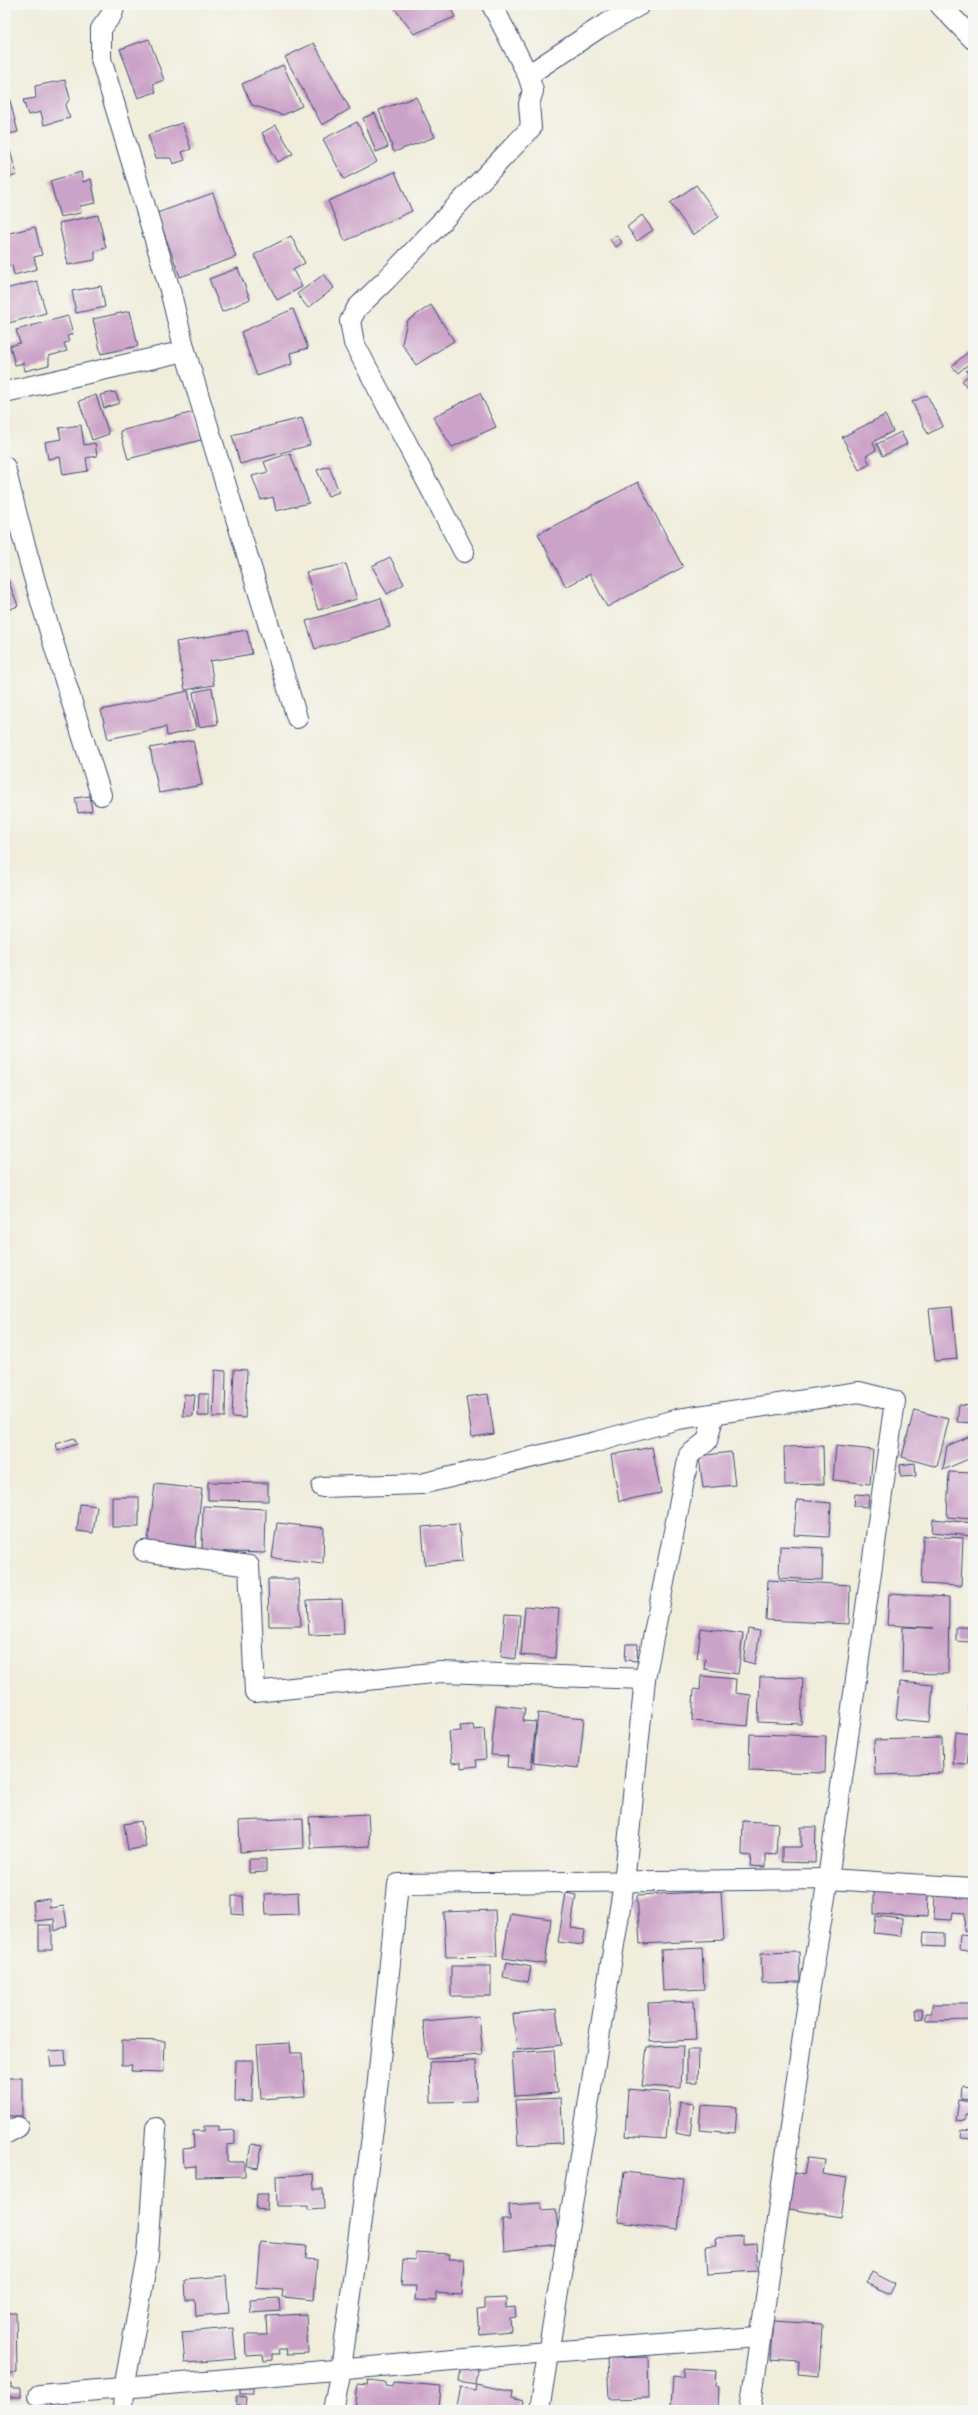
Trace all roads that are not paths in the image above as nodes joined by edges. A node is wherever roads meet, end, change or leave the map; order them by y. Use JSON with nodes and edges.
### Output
{"nodes":[{"id":1,"x":115,"y":5,"type":"edge"},
{"id":2,"x":492,"y":5,"type":"edge"},
{"id":3,"x":640,"y":5,"type":"edge"},
{"id":4,"x":940,"y":5,"type":"edge"},
{"id":5,"x":973,"y":39,"type":"edge"},
{"id":6,"x":528,"y":75,"type":"junction"},
{"id":7,"x":185,"y":351,"type":"junction"},
{"id":8,"x":5,"y":392,"type":"edge"},
{"id":9,"x":5,"y":466,"type":"edge"},
{"id":10,"x":464,"y":552,"type":"dead end"},
{"id":11,"x":297,"y":718,"type":"dead end"},
{"id":12,"x":101,"y":795,"type":"dead end"},
{"id":13,"x":714,"y":1414,"type":"junction"},
{"id":14,"x":322,"y":1487,"type":"dead end"},
{"id":15,"x":144,"y":1551,"type":"dead end"},
{"id":16,"x":645,"y":1678,"type":"junction"},
{"id":17,"x":828,"y":1879,"type":"junction"},
{"id":18,"x":624,"y":1883,"type":"junction"},
{"id":19,"x":973,"y":1888,"type":"edge"},
{"id":20,"x":156,"y":2128,"type":"dead end"},
{"id":21,"x":759,"y":2338,"type":"junction"},
{"id":22,"x":547,"y":2352,"type":"junction"},
{"id":23,"x":341,"y":2370,"type":"junction"},
{"id":24,"x":124,"y":2389,"type":"junction"},
{"id":25,"x":40,"y":2396,"type":"dead end"},
{"id":26,"x":122,"y":2410,"type":"edge"},
{"id":27,"x":333,"y":2410,"type":"edge"},
{"id":28,"x":539,"y":2410,"type":"edge"},
{"id":29,"x":750,"y":2410,"type":"edge"}],
"edges":[{"from":1,"to":7,"type":"street"},
{"from":2,"to":6,"type":"street"},
{"from":3,"to":6,"type":"street"},
{"from":4,"to":5,"type":"street"},
{"from":6,"to":10,"type":"street"},
{"from":7,"to":8,"type":"street"},
{"from":7,"to":11,"type":"street"},
{"from":9,"to":12,"type":"street"},
{"from":13,"to":14,"type":"street"},
{"from":13,"to":16,"type":"street"},
{"from":13,"to":17,"type":"street"},
{"from":15,"to":16,"type":"street"},
{"from":16,"to":18,"type":"street"},
{"from":17,"to":18,"type":"street"},
{"from":17,"to":19,"type":"street"},
{"from":17,"to":21,"type":"street"},
{"from":18,"to":22,"type":"street"},
{"from":18,"to":23,"type":"street"},
{"from":20,"to":24,"type":"street"},
{"from":21,"to":22,"type":"street"},
{"from":21,"to":29,"type":"street"},
{"from":22,"to":23,"type":"street"},
{"from":22,"to":28,"type":"street"},
{"from":23,"to":24,"type":"street"},
{"from":23,"to":27,"type":"street"},
{"from":24,"to":25,"type":"street"},
{"from":24,"to":26,"type":"street"}]}
